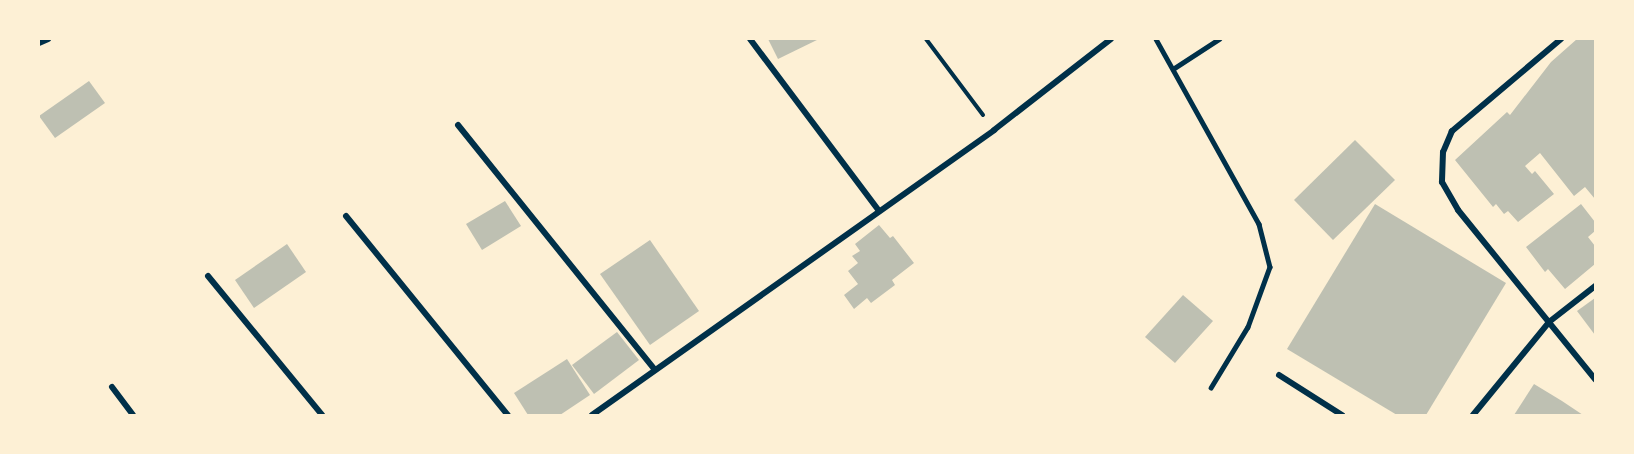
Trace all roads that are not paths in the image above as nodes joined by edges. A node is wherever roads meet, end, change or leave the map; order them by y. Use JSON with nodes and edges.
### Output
{"nodes":[{"id":1,"x":48,"y":39,"type":"edge"},
{"id":2,"x":750,"y":39,"type":"edge"},
{"id":3,"x":1111,"y":39,"type":"edge"},
{"id":4,"x":1156,"y":39,"type":"edge"},
{"id":5,"x":1219,"y":39,"type":"edge"},
{"id":6,"x":1561,"y":39,"type":"edge"},
{"id":7,"x":39,"y":43,"type":"edge"},
{"id":8,"x":1173,"y":69,"type":"junction"},
{"id":9,"x":458,"y":125,"type":"dead end"},
{"id":10,"x":879,"y":211,"type":"junction"},
{"id":11,"x":346,"y":216,"type":"dead end"},
{"id":12,"x":208,"y":276,"type":"dead end"},
{"id":13,"x":1595,"y":286,"type":"edge"},
{"id":14,"x":1549,"y":322,"type":"junction"},
{"id":15,"x":655,"y":370,"type":"junction"},
{"id":16,"x":1279,"y":375,"type":"dead end"},
{"id":17,"x":1595,"y":379,"type":"edge"},
{"id":18,"x":112,"y":387,"type":"dead end"},
{"id":19,"x":1211,"y":388,"type":"dead end"},
{"id":20,"x":133,"y":415,"type":"edge"},
{"id":21,"x":322,"y":415,"type":"edge"},
{"id":22,"x":507,"y":415,"type":"edge"},
{"id":23,"x":592,"y":415,"type":"edge"},
{"id":24,"x":1342,"y":415,"type":"edge"},
{"id":25,"x":1473,"y":415,"type":"edge"}],
"edges":[{"from":1,"to":7,"type":"street"},
{"from":2,"to":10,"type":"street"},
{"from":3,"to":10,"type":"street"},
{"from":4,"to":8,"type":"lane"},
{"from":5,"to":8,"type":"lane"},
{"from":6,"to":14,"type":"street"},
{"from":8,"to":19,"type":"lane"},
{"from":9,"to":15,"type":"street"},
{"from":10,"to":15,"type":"street"},
{"from":11,"to":22,"type":"street"},
{"from":12,"to":21,"type":"street"},
{"from":13,"to":14,"type":"street"},
{"from":14,"to":17,"type":"street"},
{"from":14,"to":25,"type":"street"},
{"from":15,"to":23,"type":"street"},
{"from":16,"to":24,"type":"street"},
{"from":18,"to":20,"type":"street"}]}
